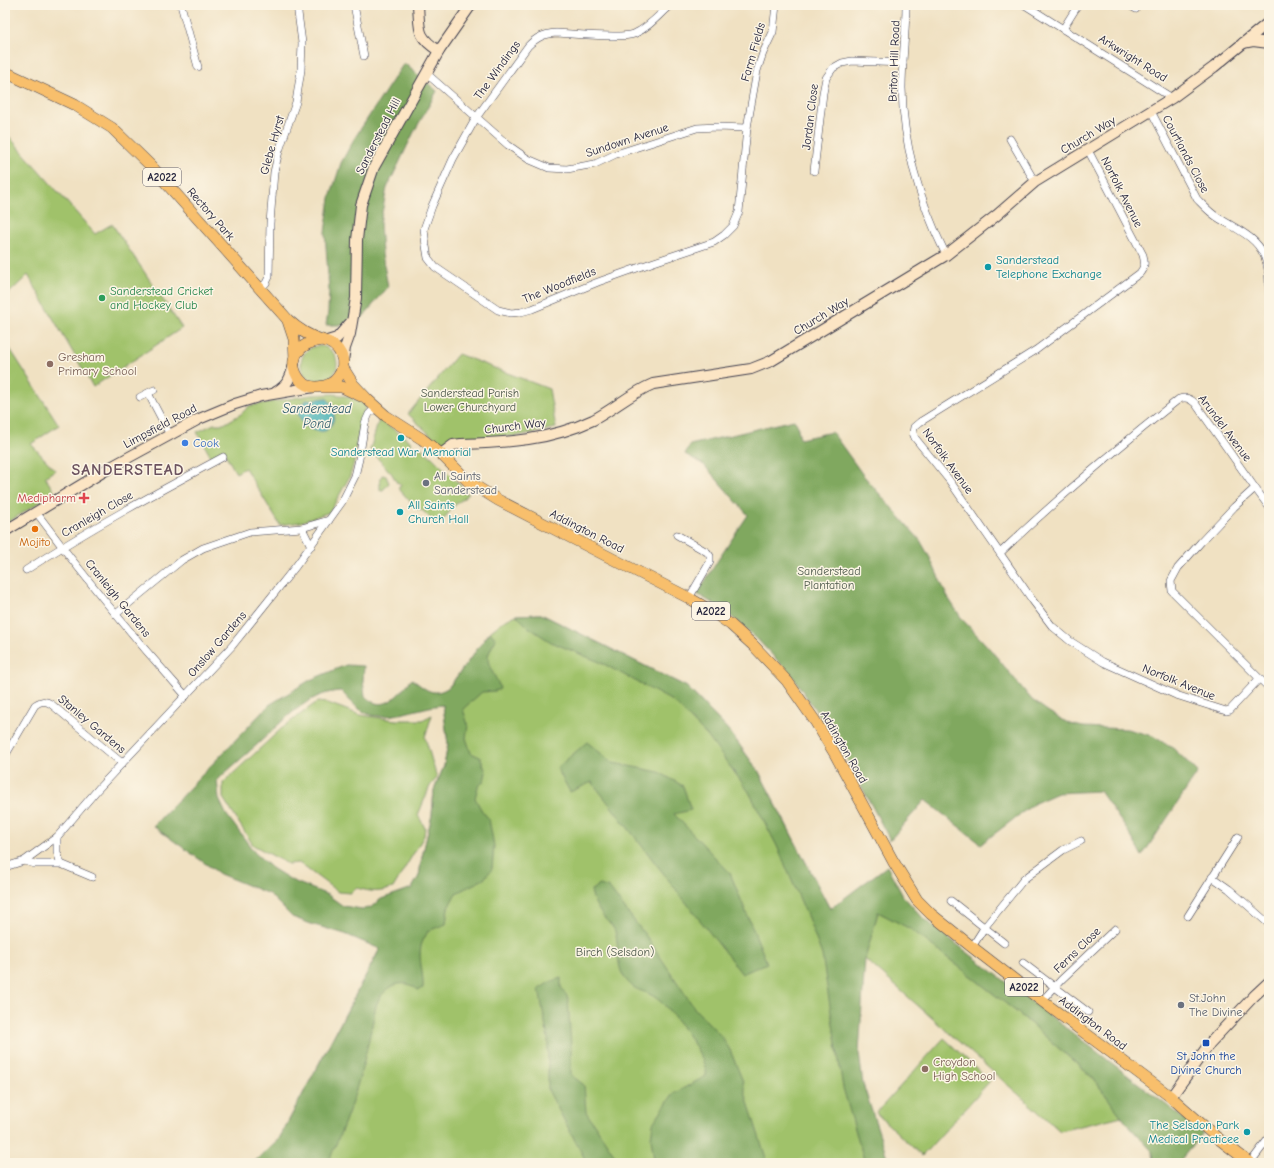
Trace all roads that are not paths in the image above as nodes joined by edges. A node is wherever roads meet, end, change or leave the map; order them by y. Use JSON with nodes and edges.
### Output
{"nodes":[{"id":1,"x":136,"y":5,"type":"edge"},
{"id":2,"x":148,"y":5,"type":"edge"},
{"id":3,"x":181,"y":5,"type":"edge"},
{"id":4,"x":317,"y":5,"type":"edge"},
{"id":5,"x":354,"y":5,"type":"edge"},
{"id":6,"x":418,"y":5,"type":"edge"},
{"id":7,"x":471,"y":5,"type":"edge"},
{"id":8,"x":670,"y":5,"type":"edge"},
{"id":9,"x":776,"y":5,"type":"edge"},
{"id":10,"x":906,"y":5,"type":"edge"},
{"id":11,"x":1025,"y":5,"type":"edge"},
{"id":12,"x":1078,"y":5,"type":"edge"},
{"id":13,"x":1129,"y":5,"type":"edge"},
{"id":14,"x":298,"y":6,"type":"edge"},
{"id":15,"x":1136,"y":10,"type":"dead end"},
{"id":16,"x":1265,"y":25,"type":"edge"},
{"id":17,"x":1063,"y":29,"type":"junction"},
{"id":18,"x":1243,"y":43,"type":"junction"},
{"id":19,"x":1267,"y":43,"type":"edge"},
{"id":20,"x":439,"y":51,"type":"junction"},
{"id":21,"x":364,"y":56,"type":"dead end"},
{"id":22,"x":904,"y":63,"type":"junction"},
{"id":23,"x":198,"y":67,"type":"dead end"},
{"id":24,"x":5,"y":72,"type":"edge"},
{"id":25,"x":426,"y":74,"type":"junction"},
{"id":26,"x":1172,"y":98,"type":"junction"},
{"id":27,"x":1151,"y":111,"type":"junction"},
{"id":28,"x":476,"y":118,"type":"junction"},
{"id":29,"x":747,"y":128,"type":"junction"},
{"id":30,"x":1010,"y":139,"type":"dead end"},
{"id":31,"x":1088,"y":150,"type":"junction"},
{"id":32,"x":814,"y":171,"type":"dead end"},
{"id":33,"x":1035,"y":182,"type":"junction"},
{"id":34,"x":946,"y":255,"type":"junction"},
{"id":35,"x":260,"y":289,"type":"junction"},
{"id":36,"x":1269,"y":295,"type":"edge"},
{"id":37,"x":353,"y":319,"type":"junction"},
{"id":38,"x":288,"y":320,"type":"junction"},
{"id":39,"x":325,"y":340,"type":"junction"},
{"id":40,"x":295,"y":361,"type":"junction"},
{"id":41,"x":343,"y":364,"type":"junction"},
{"id":42,"x":317,"y":387,"type":"junction"},
{"id":43,"x":272,"y":394,"type":"junction"},
{"id":44,"x":140,"y":397,"type":"dead end"},
{"id":45,"x":372,"y":404,"type":"junction"},
{"id":46,"x":170,"y":435,"type":"junction"},
{"id":47,"x":441,"y":454,"type":"junction"},
{"id":48,"x":223,"y":457,"type":"dead end"},
{"id":49,"x":1255,"y":488,"type":"junction"},
{"id":50,"x":1269,"y":507,"type":"edge"},
{"id":51,"x":36,"y":512,"type":"junction"},
{"id":52,"x":329,"y":520,"type":"junction"},
{"id":53,"x":302,"y":528,"type":"junction"},
{"id":54,"x":6,"y":529,"type":"edge"},
{"id":55,"x":677,"y":535,"type":"dead end"},
{"id":56,"x":62,"y":546,"type":"junction"},
{"id":57,"x":311,"y":546,"type":"junction"},
{"id":58,"x":1000,"y":553,"type":"junction"},
{"id":59,"x":26,"y":570,"type":"dead end"},
{"id":60,"x":689,"y":598,"type":"junction"},
{"id":61,"x":116,"y":614,"type":"junction"},
{"id":62,"x":1260,"y":679,"type":"junction"},
{"id":63,"x":1269,"y":688,"type":"edge"},
{"id":64,"x":186,"y":696,"type":"junction"},
{"id":65,"x":5,"y":756,"type":"edge"},
{"id":66,"x":122,"y":764,"type":"junction"},
{"id":67,"x":57,"y":837,"type":"junction"},
{"id":68,"x":1238,"y":837,"type":"dead end"},
{"id":69,"x":1082,"y":841,"type":"dead end"},
{"id":70,"x":24,"y":861,"type":"junction"},
{"id":71,"x":61,"y":864,"type":"junction"},
{"id":72,"x":5,"y":867,"type":"edge"},
{"id":73,"x":92,"y":877,"type":"dead end"},
{"id":74,"x":1212,"y":877,"type":"junction"},
{"id":75,"x":951,"y":901,"type":"dead end"},
{"id":76,"x":1188,"y":916,"type":"dead end"},
{"id":77,"x":1269,"y":924,"type":"edge"},
{"id":78,"x":984,"y":928,"type":"junction"},
{"id":79,"x":1115,"y":929,"type":"dead end"},
{"id":80,"x":1004,"y":943,"type":"dead end"},
{"id":81,"x":972,"y":946,"type":"junction"},
{"id":82,"x":1023,"y":963,"type":"dead end"},
{"id":83,"x":1269,"y":982,"type":"edge"},
{"id":84,"x":1054,"y":988,"type":"junction"},
{"id":85,"x":1042,"y":1001,"type":"junction"},
{"id":86,"x":1088,"y":1012,"type":"dead end"},
{"id":87,"x":1171,"y":1097,"type":"junction"},
{"id":88,"x":1269,"y":1138,"type":"edge"},
{"id":89,"x":1250,"y":1163,"type":"edge"}],
"edges":[{"from":1,"to":2,"type":"street"},
{"from":3,"to":23,"type":"street"},
{"from":4,"to":14,"type":"street"},
{"from":5,"to":21,"type":"street"},
{"from":6,"to":20,"type":"street"},
{"from":7,"to":20,"type":"street","name":"Sanderstead Hill"},
{"from":8,"to":28,"type":"street","name":"The Windings"},
{"from":9,"to":29,"type":"street","name":"Farm Fields"},
{"from":10,"to":22,"type":"street","name":"Briton Hill Road"},
{"from":11,"to":17,"type":"street","name":"Arkwright Road"},
{"from":12,"to":17,"type":"street"},
{"from":13,"to":15,"type":"street"},
{"from":14,"to":35,"type":"street","name":"Glebe Hyrst"},
{"from":16,"to":18,"type":"street","name":"Arkwright Road"},
{"from":16,"to":19,"type":"street","name":"Arkwright Road"},
{"from":17,"to":26,"type":"street","name":"Arkwright Road"},
{"from":18,"to":19,"type":"street","name":"Arkwright Road"},
{"from":18,"to":26,"type":"street","name":"Arkwright Road"},
{"from":20,"to":25,"type":"street","name":"Sanderstead Hill"},
{"from":22,"to":32,"type":"street","name":"Jordan Close"},
{"from":22,"to":34,"type":"street","name":"Briton Hill Road"},
{"from":24,"to":35,"type":"main road","name":"Rectory Park","number":"A2022"},
{"from":25,"to":28,"type":"street","name":"Sundown Avenue"},
{"from":25,"to":37,"type":"street","name":"Sanderstead Hill"},
{"from":26,"to":27,"type":"street","name":"Church Way"},
{"from":27,"to":31,"type":"street","name":"Church Way"},
{"from":27,"to":36,"type":"street","name":"Courtlands Close"},
{"from":28,"to":29,"type":"street","name":"Sundown Avenue"},
{"from":28,"to":29,"type":"street","name":"The Woodfields"},
{"from":30,"to":33,"type":"street"},
{"from":31,"to":33,"type":"street","name":"Church Way"},
{"from":31,"to":58,"type":"street","name":"Norfolk Avenue"},
{"from":33,"to":34,"type":"street","name":"Church Way"},
{"from":34,"to":47,"type":"street","name":"Church Way"},
{"from":35,"to":38,"type":"main road","name":"Rectory Park","number":"A2022"},
{"from":37,"to":39,"type":"street"},
{"from":37,"to":41,"type":"street","name":"Sanderstead Hill"},
{"from":38,"to":39,"type":"main road","name":"Rectory Park","number":"A2022"},
{"from":38,"to":40,"type":"main road","name":"Rectory Park","number":"A2022"},
{"from":39,"to":40,"type":"main road"},
{"from":39,"to":41,"type":"main road"},
{"from":40,"to":42,"type":"main road"},
{"from":40,"to":43,"type":"street","name":"Limpsfield Road"},
{"from":41,"to":42,"type":"main road"},
{"from":41,"to":45,"type":"main road","number":"A2022"},
{"from":42,"to":43,"type":"street","name":"Limpsfield Road"},
{"from":42,"to":45,"type":"main road","number":"A2022"},
{"from":43,"to":46,"type":"street","name":"Limpsfield Road"},
{"from":44,"to":46,"type":"street"},
{"from":45,"to":47,"type":"main road","name":"Addington Road","number":"A2022"},
{"from":45,"to":52,"type":"street","name":"Onslow Gardens"},
{"from":46,"to":51,"type":"street","name":"Limpsfield Road"},
{"from":47,"to":60,"type":"main road","name":"Addington Road","number":"A2022"},
{"from":48,"to":56,"type":"street","name":"Cranleigh Close"},
{"from":49,"to":50,"type":"street"},
{"from":49,"to":58,"type":"street","name":"Arundel Avenue"},
{"from":49,"to":62,"type":"street"},
{"from":51,"to":54,"type":"street","name":"Limpsfield Road"},
{"from":51,"to":56,"type":"street","name":"Cranleigh Gardens"},
{"from":52,"to":53,"type":"street"},
{"from":52,"to":57,"type":"street","name":"Onslow Gardens"},
{"from":53,"to":57,"type":"street"},
{"from":53,"to":61,"type":"street"},
{"from":55,"to":60,"type":"street"},
{"from":56,"to":59,"type":"street","name":"Cranleigh Close"},
{"from":56,"to":61,"type":"street","name":"Cranleigh Gardens"},
{"from":57,"to":64,"type":"street","name":"Onslow Gardens"},
{"from":58,"to":62,"type":"street","name":"Norfolk Avenue"},
{"from":60,"to":81,"type":"main road","name":"Addington Road","number":"A2022"},
{"from":61,"to":64,"type":"street","name":"Cranleigh Gardens"},
{"from":62,"to":63,"type":"street"},
{"from":64,"to":66,"type":"street","name":"Onslow Gardens"},
{"from":65,"to":66,"type":"street","name":"Stanley Gardens"},
{"from":66,"to":67,"type":"street","name":"Onslow Gardens"},
{"from":67,"to":70,"type":"street","name":"Onslow Gardens"},
{"from":67,"to":71,"type":"street"},
{"from":68,"to":74,"type":"street"},
{"from":69,"to":78,"type":"street"},
{"from":70,"to":71,"type":"street"},
{"from":70,"to":72,"type":"street"},
{"from":71,"to":73,"type":"street"},
{"from":74,"to":76,"type":"street"},
{"from":74,"to":77,"type":"street"},
{"from":75,"to":78,"type":"street"},
{"from":78,"to":80,"type":"street"},
{"from":78,"to":81,"type":"street"},
{"from":79,"to":84,"type":"street","name":"Ferns Close"},
{"from":81,"to":85,"type":"main road","name":"Addington Road","number":"A2022"},
{"from":82,"to":84,"type":"street","name":"Ferns Close"},
{"from":83,"to":87,"type":"street"},
{"from":84,"to":85,"type":"street","name":"Ferns Close"},
{"from":84,"to":86,"type":"street","name":"Ferns Close"},
{"from":85,"to":87,"type":"main road","name":"Addington Road","number":"A2022"},
{"from":87,"to":89,"type":"main road","name":"Addington Road","number":"A2022"},
{"from":88,"to":89,"type":"street"}]}
